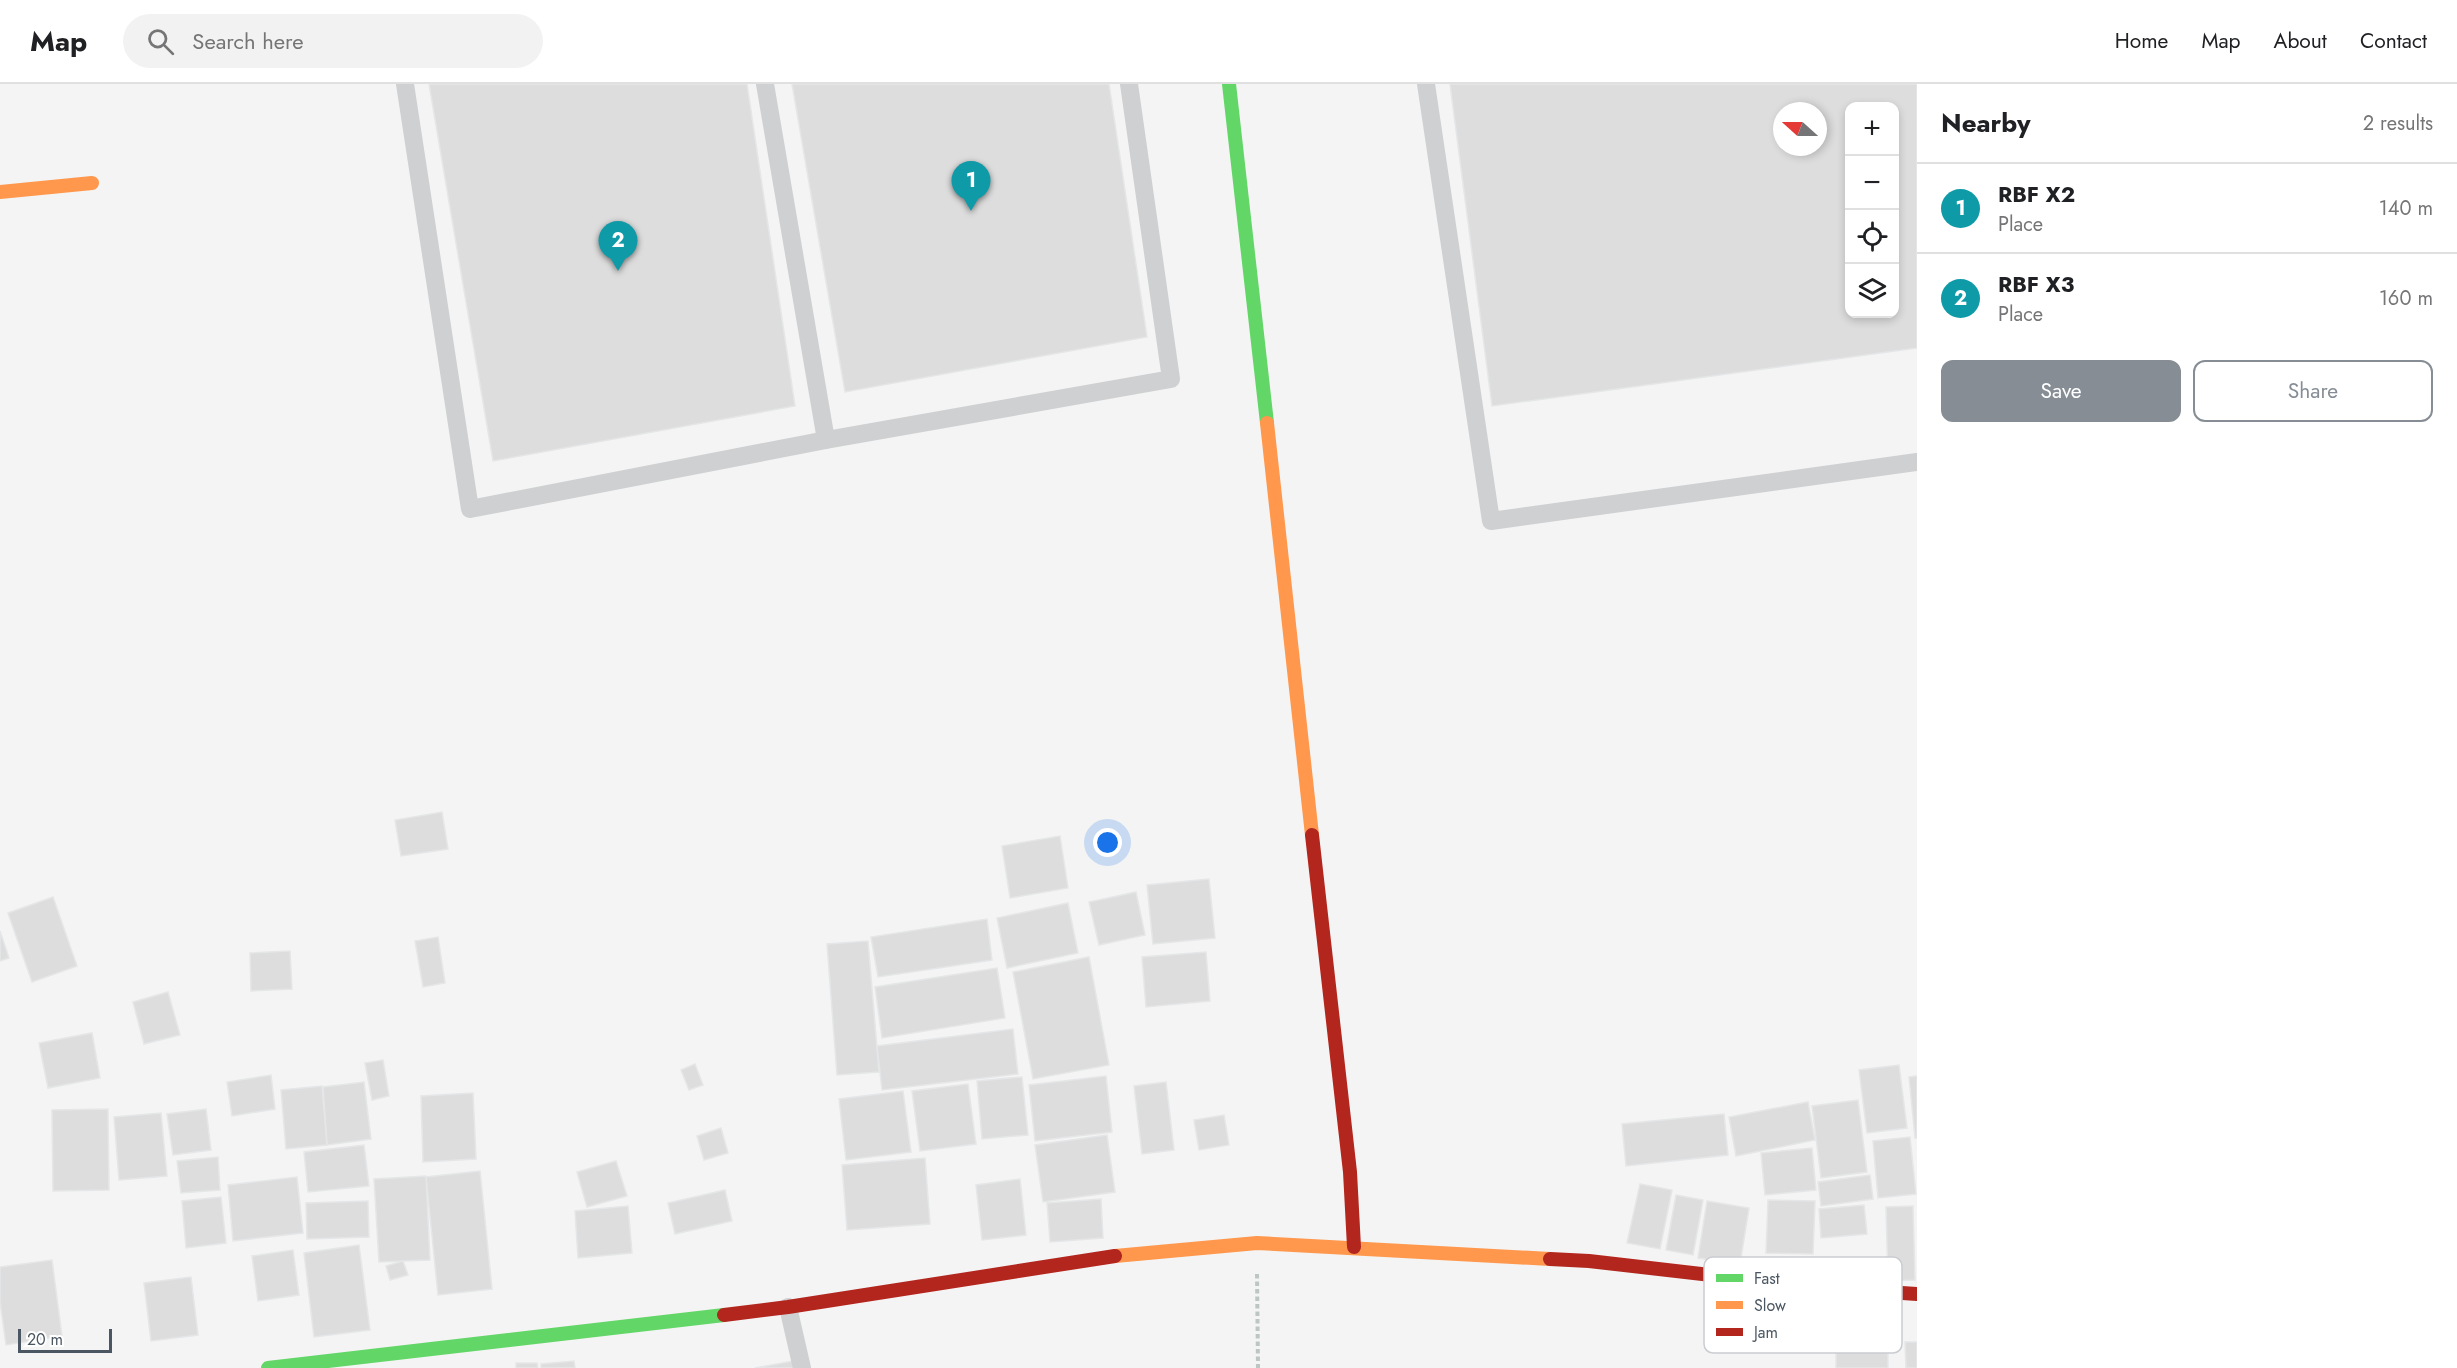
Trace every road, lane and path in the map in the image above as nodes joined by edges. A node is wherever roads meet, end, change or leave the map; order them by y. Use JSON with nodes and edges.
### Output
{"nodes":[{"id":1,"x":405,"y":84,"type":"edge"},
{"id":2,"x":765,"y":84,"type":"edge"},
{"id":3,"x":1129,"y":84,"type":"edge"},
{"id":4,"x":1229,"y":84,"type":"edge"},
{"id":5,"x":1426,"y":84,"type":"edge"},
{"id":6,"x":92,"y":183,"type":"dead end"},
{"id":7,"x":0,"y":192,"type":"edge"},
{"id":8,"x":826,"y":440,"type":"junction"},
{"id":9,"x":1917,"y":462,"type":"edge"},
{"id":10,"x":1257,"y":1244,"type":"junction"},
{"id":11,"x":1354,"y":1247,"type":"junction"},
{"id":12,"x":1704,"y":1274,"type":"edge"},
{"id":13,"x":1902,"y":1293,"type":"edge"},
{"id":14,"x":1917,"y":1294,"type":"edge"},
{"id":15,"x":788,"y":1306,"type":"junction"},
{"id":16,"x":268,"y":1368,"type":"edge"},
{"id":17,"x":802,"y":1368,"type":"edge"},
{"id":18,"x":1258,"y":1368,"type":"edge"}],
"edges":[{"from":1,"to":8,"type":"lane"},
{"from":2,"to":8,"type":"lane"},
{"from":3,"to":8,"type":"lane"},
{"from":4,"to":11,"type":"street"},
{"from":5,"to":9,"type":"lane"},
{"from":6,"to":7,"type":"street"},
{"from":10,"to":11,"type":"street"},
{"from":10,"to":15,"type":"street"},
{"from":10,"to":18,"type":"path"},
{"from":11,"to":12,"type":"street"},
{"from":13,"to":14,"type":"street"},
{"from":15,"to":16,"type":"street"},
{"from":15,"to":17,"type":"lane"}]}
